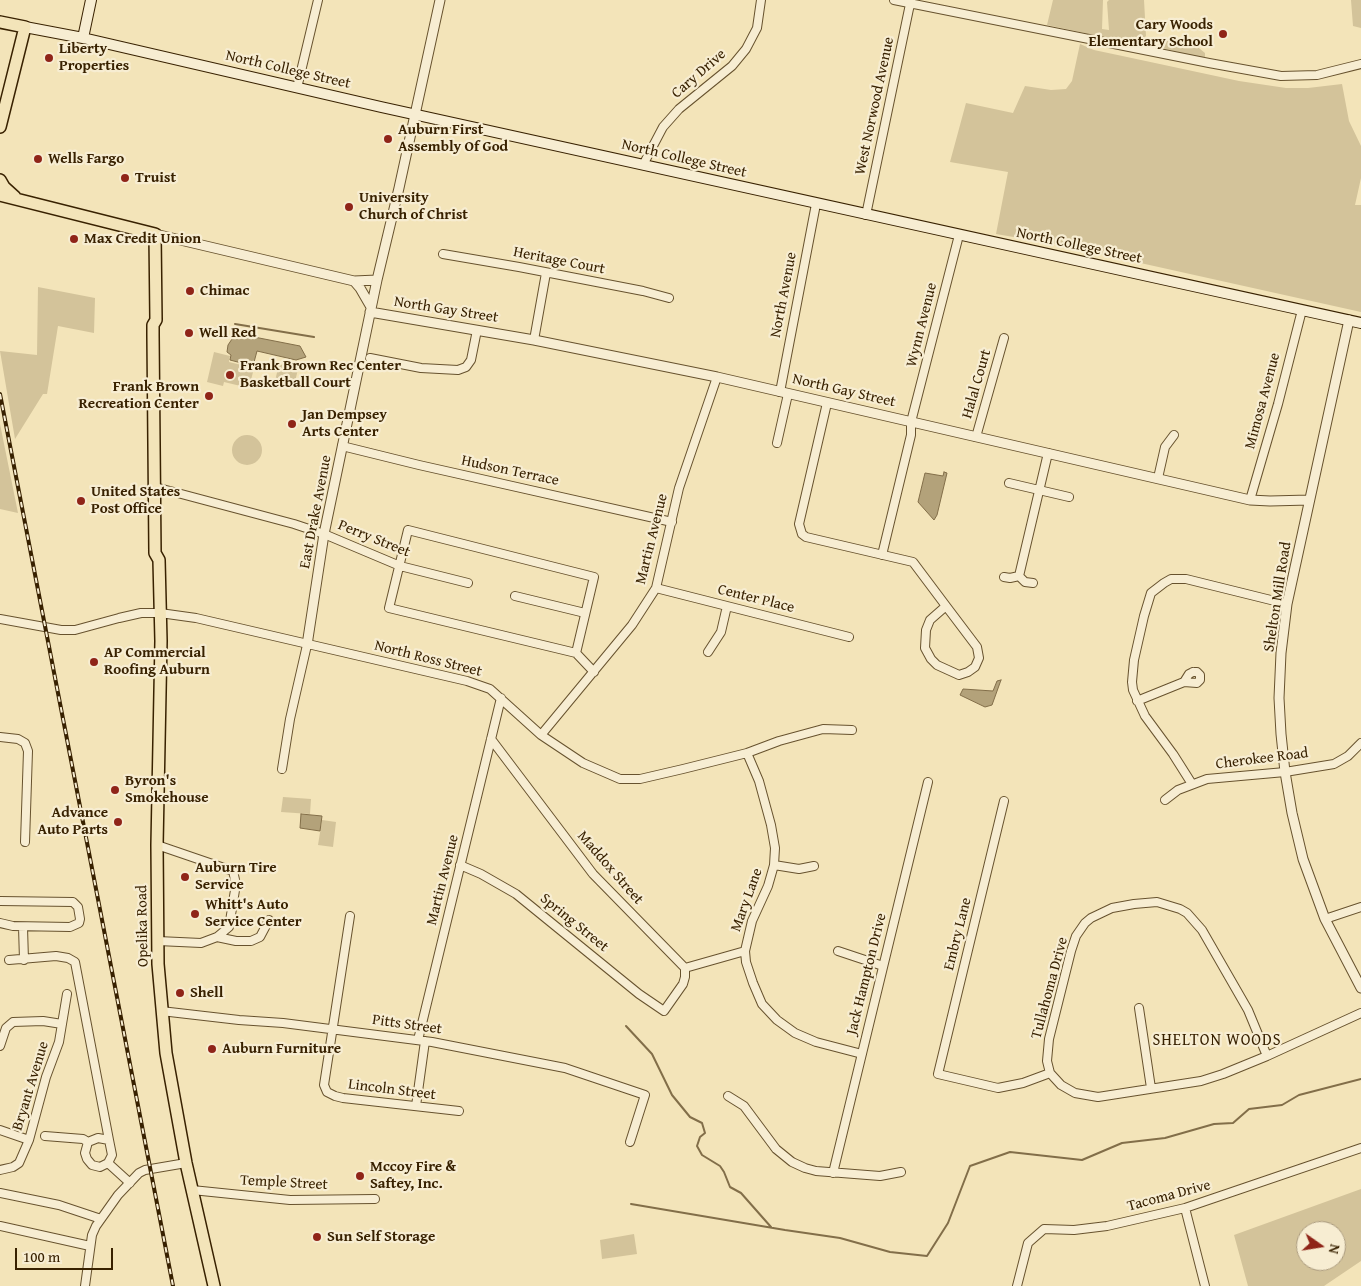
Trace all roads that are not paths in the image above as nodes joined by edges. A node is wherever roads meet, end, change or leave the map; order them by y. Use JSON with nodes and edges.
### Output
{"nodes":[{"id":1,"x":91,"y":0,"type":"edge"},
{"id":2,"x":318,"y":0,"type":"edge"},
{"id":3,"x":440,"y":0,"type":"edge"},
{"id":4,"x":761,"y":0,"type":"edge"},
{"id":5,"x":894,"y":0,"type":"edge"},
{"id":6,"x":910,"y":4,"type":"junction"},
{"id":7,"x":0,"y":22,"type":"edge"},
{"id":8,"x":25,"y":27,"type":"junction"},
{"id":9,"x":83,"y":38,"type":"junction"},
{"id":10,"x":1361,"y":64,"type":"edge"},
{"id":11,"x":298,"y":88,"type":"junction"},
{"id":12,"x":415,"y":114,"type":"junction"},
{"id":13,"x":0,"y":126,"type":"edge"},
{"id":14,"x":643,"y":165,"type":"junction"},
{"id":15,"x":0,"y":180,"type":"edge"},
{"id":16,"x":0,"y":195,"type":"edge"},
{"id":17,"x":16,"y":198,"type":"junction"},
{"id":18,"x":816,"y":204,"type":"junction"},
{"id":19,"x":866,"y":215,"type":"junction"},
{"id":20,"x":155,"y":234,"type":"junction"},
{"id":21,"x":959,"y":235,"type":"junction"},
{"id":22,"x":443,"y":254,"type":"dead end"},
{"id":23,"x":546,"y":273,"type":"junction"},
{"id":24,"x":377,"y":280,"type":"junction"},
{"id":25,"x":354,"y":281,"type":"junction"},
{"id":26,"x":669,"y":298,"type":"dead end"},
{"id":27,"x":370,"y":310,"type":"junction"},
{"id":28,"x":1302,"y":310,"type":"junction"},
{"id":29,"x":1349,"y":320,"type":"junction"},
{"id":30,"x":1361,"y":323,"type":"edge"},
{"id":31,"x":477,"y":330,"type":"junction"},
{"id":32,"x":1004,"y":338,"type":"dead end"},
{"id":33,"x":534,"y":340,"type":"junction"},
{"id":34,"x":370,"y":358,"type":"dead end"},
{"id":35,"x":717,"y":377,"type":"junction"},
{"id":36,"x":784,"y":393,"type":"junction"},
{"id":37,"x":826,"y":403,"type":"junction"},
{"id":38,"x":911,"y":422,"type":"junction"},
{"id":39,"x":1174,"y":434,"type":"dead end"},
{"id":40,"x":976,"y":437,"type":"junction"},
{"id":41,"x":777,"y":443,"type":"dead end"},
{"id":42,"x":342,"y":446,"type":"junction"},
{"id":43,"x":1048,"y":453,"type":"junction"},
{"id":44,"x":1158,"y":478,"type":"junction"},
{"id":45,"x":1009,"y":483,"type":"dead end"},
{"id":46,"x":159,"y":488,"type":"junction"},
{"id":47,"x":1039,"y":490,"type":"junction"},
{"id":48,"x":1070,"y":497,"type":"dead end"},
{"id":49,"x":1250,"y":500,"type":"junction"},
{"id":50,"x":1309,"y":500,"type":"junction"},
{"id":51,"x":672,"y":522,"type":"junction"},
{"id":52,"x":324,"y":534,"type":"junction"},
{"id":53,"x":882,"y":554,"type":"junction"},
{"id":54,"x":400,"y":566,"type":"junction"},
{"id":55,"x":1019,"y":576,"type":"junction"},
{"id":56,"x":1004,"y":577,"type":"dead end"},
{"id":57,"x":468,"y":583,"type":"dead end"},
{"id":58,"x":1033,"y":584,"type":"dead end"},
{"id":59,"x":656,"y":588,"type":"junction"},
{"id":60,"x":515,"y":596,"type":"dead end"},
{"id":61,"x":1287,"y":604,"type":"junction"},
{"id":62,"x":727,"y":606,"type":"junction"},
{"id":63,"x":946,"y":606,"type":"junction"},
{"id":64,"x":160,"y":613,"type":"junction"},
{"id":65,"x":585,"y":613,"type":"junction"},
{"id":66,"x":0,"y":619,"type":"edge"},
{"id":67,"x":848,"y":637,"type":"dead end"},
{"id":68,"x":307,"y":645,"type":"junction"},
{"id":69,"x":708,"y":652,"type":"dead end"},
{"id":70,"x":576,"y":653,"type":"junction"},
{"id":71,"x":594,"y":672,"type":"junction"},
{"id":72,"x":1184,"y":682,"type":"dead end"},
{"id":73,"x":501,"y":698,"type":"junction"},
{"id":74,"x":1137,"y":701,"type":"junction"},
{"id":75,"x":852,"y":730,"type":"dead end"},
{"id":76,"x":542,"y":735,"type":"junction"},
{"id":77,"x":0,"y":737,"type":"edge"},
{"id":78,"x":491,"y":739,"type":"junction"},
{"id":79,"x":1361,"y":743,"type":"edge"},
{"id":80,"x":748,"y":752,"type":"junction"},
{"id":81,"x":282,"y":769,"type":"dead end"},
{"id":82,"x":1285,"y":772,"type":"junction"},
{"id":83,"x":928,"y":782,"type":"dead end"},
{"id":84,"x":1192,"y":784,"type":"junction"},
{"id":85,"x":1164,"y":800,"type":"dead end"},
{"id":86,"x":1004,"y":802,"type":"dead end"},
{"id":87,"x":25,"y":842,"type":"dead end"},
{"id":88,"x":157,"y":845,"type":"junction"},
{"id":89,"x":774,"y":865,"type":"junction"},
{"id":90,"x":460,"y":866,"type":"junction"},
{"id":91,"x":814,"y":866,"type":"dead end"},
{"id":92,"x":0,"y":901,"type":"edge"},
{"id":93,"x":1361,"y":907,"type":"edge"},
{"id":94,"x":350,"y":916,"type":"dead end"},
{"id":95,"x":1325,"y":919,"type":"junction"},
{"id":96,"x":269,"y":920,"type":"dead end"},
{"id":97,"x":0,"y":923,"type":"edge"},
{"id":98,"x":23,"y":927,"type":"junction"},
{"id":99,"x":217,"y":937,"type":"junction"},
{"id":100,"x":158,"y":942,"type":"junction"},
{"id":101,"x":745,"y":951,"type":"junction"},
{"id":102,"x":838,"y":952,"type":"dead end"},
{"id":103,"x":10,"y":960,"type":"dead end"},
{"id":104,"x":24,"y":960,"type":"junction"},
{"id":105,"x":883,"y":966,"type":"junction"},
{"id":106,"x":685,"y":968,"type":"junction"},
{"id":107,"x":1361,"y":988,"type":"edge"},
{"id":108,"x":67,"y":994,"type":"dead end"},
{"id":109,"x":1139,"y":1008,"type":"dead end"},
{"id":110,"x":161,"y":1012,"type":"junction"},
{"id":111,"x":1361,"y":1012,"type":"edge"},
{"id":112,"x":62,"y":1024,"type":"junction"},
{"id":113,"x":333,"y":1029,"type":"junction"},
{"id":114,"x":422,"y":1041,"type":"junction"},
{"id":115,"x":0,"y":1046,"type":"edge"},
{"id":116,"x":862,"y":1054,"type":"junction"},
{"id":117,"x":1267,"y":1056,"type":"junction"},
{"id":118,"x":1050,"y":1073,"type":"junction"},
{"id":119,"x":1151,"y":1088,"type":"junction"},
{"id":120,"x":728,"y":1096,"type":"dead end"},
{"id":121,"x":416,"y":1106,"type":"junction"},
{"id":122,"x":459,"y":1111,"type":"dead end"},
{"id":123,"x":0,"y":1130,"type":"edge"},
{"id":124,"x":45,"y":1136,"type":"dead end"},
{"id":125,"x":29,"y":1140,"type":"junction"},
{"id":126,"x":109,"y":1140,"type":"junction"},
{"id":127,"x":88,"y":1142,"type":"junction"},
{"id":128,"x":630,"y":1142,"type":"dead end"},
{"id":129,"x":1361,"y":1148,"type":"edge"},
{"id":130,"x":108,"y":1162,"type":"junction"},
{"id":131,"x":186,"y":1163,"type":"junction"},
{"id":132,"x":0,"y":1170,"type":"edge"},
{"id":133,"x":901,"y":1172,"type":"dead end"},
{"id":134,"x":832,"y":1173,"type":"junction"},
{"id":135,"x":130,"y":1183,"type":"junction"},
{"id":136,"x":192,"y":1190,"type":"junction"},
{"id":137,"x":0,"y":1193,"type":"edge"},
{"id":138,"x":375,"y":1199,"type":"dead end"},
{"id":139,"x":1184,"y":1208,"type":"junction"},
{"id":140,"x":101,"y":1219,"type":"junction"},
{"id":141,"x":0,"y":1226,"type":"edge"},
{"id":142,"x":90,"y":1246,"type":"junction"},
{"id":143,"x":85,"y":1286,"type":"edge"},
{"id":144,"x":214,"y":1286,"type":"edge"},
{"id":145,"x":1017,"y":1286,"type":"edge"},
{"id":146,"x":1206,"y":1286,"type":"edge"}],
"edges":[{"from":1,"to":9,"type":"main road"},
{"from":2,"to":11,"type":"street"},
{"from":3,"to":12,"type":"street","name":"East Drake Avenue"},
{"from":4,"to":14,"type":"street","name":"Cary Drive"},
{"from":5,"to":6,"type":"street"},
{"from":6,"to":10,"type":"street"},
{"from":6,"to":19,"type":"street","name":"West Norwood Avenue"},
{"from":7,"to":8,"type":"main road","name":"North College Street"},
{"from":8,"to":9,"type":"main road","name":"North College Street"},
{"from":8,"to":13,"type":"main road"},
{"from":9,"to":11,"type":"main road","name":"North College Street"},
{"from":11,"to":12,"type":"main road","name":"North College Street"},
{"from":12,"to":14,"type":"main road","name":"North College Street"},
{"from":12,"to":24,"type":"street","name":"East Drake Avenue"},
{"from":14,"to":18,"type":"main road","name":"North College Street"},
{"from":15,"to":17,"type":"main road"},
{"from":16,"to":17,"type":"main road"},
{"from":17,"to":20,"type":"main road"},
{"from":18,"to":19,"type":"main road","name":"North College Street"},
{"from":18,"to":36,"type":"street","name":"North Avenue"},
{"from":19,"to":21,"type":"main road","name":"North College Street"},
{"from":20,"to":25,"type":"street"},
{"from":20,"to":46,"type":"main road","name":"Opelika Road"},
{"from":21,"to":28,"type":"main road","name":"North College Street"},
{"from":21,"to":38,"type":"street","name":"Wynn Avenue"},
{"from":22,"to":23,"type":"street","name":"Heritage Court"},
{"from":23,"to":26,"type":"street","name":"Heritage Court"},
{"from":23,"to":33,"type":"street"},
{"from":24,"to":25,"type":"street"},
{"from":24,"to":27,"type":"street","name":"East Drake Avenue"},
{"from":25,"to":27,"type":"street","name":"North Gay Street"},
{"from":27,"to":31,"type":"street","name":"North Gay Street"},
{"from":27,"to":42,"type":"street","name":"East Drake Avenue"},
{"from":28,"to":29,"type":"main road","name":"North College Street"},
{"from":28,"to":49,"type":"street","name":"Mimosa Avenue"},
{"from":29,"to":30,"type":"main road","name":"North College Street"},
{"from":29,"to":50,"type":"street","name":"Shelton Mill Road"},
{"from":31,"to":33,"type":"street","name":"North Gay Street"},
{"from":31,"to":34,"type":"street"},
{"from":32,"to":40,"type":"street","name":"Halal Court"},
{"from":33,"to":35,"type":"street","name":"North Gay Street"},
{"from":35,"to":36,"type":"street","name":"North Gay Street"},
{"from":35,"to":51,"type":"street","name":"Martin Avenue"},
{"from":36,"to":37,"type":"street","name":"North Gay Street"},
{"from":36,"to":41,"type":"street","name":"North Avenue"},
{"from":37,"to":38,"type":"street","name":"North Gay Street"},
{"from":37,"to":53,"type":"street"},
{"from":38,"to":40,"type":"street","name":"North Gay Street"},
{"from":38,"to":53,"type":"street","name":"Wynn Avenue"},
{"from":39,"to":44,"type":"street"},
{"from":40,"to":43,"type":"street","name":"North Gay Street"},
{"from":42,"to":51,"type":"street","name":"Hudson Terrace"},
{"from":42,"to":52,"type":"street","name":"East Drake Avenue"},
{"from":43,"to":44,"type":"street","name":"North Gay Street"},
{"from":43,"to":47,"type":"street"},
{"from":44,"to":49,"type":"street","name":"North Gay Street"},
{"from":45,"to":47,"type":"street"},
{"from":46,"to":52,"type":"street","name":"Perry Street"},
{"from":46,"to":64,"type":"main road","name":"Opelika Road"},
{"from":47,"to":48,"type":"street"},
{"from":47,"to":55,"type":"street"},
{"from":49,"to":50,"type":"street","name":"North Gay Street"},
{"from":50,"to":61,"type":"street","name":"Shelton Mill Road"},
{"from":51,"to":59,"type":"street","name":"Martin Avenue"},
{"from":52,"to":54,"type":"street","name":"Perry Street"},
{"from":52,"to":68,"type":"street","name":"East Drake Avenue"},
{"from":53,"to":63,"type":"street"},
{"from":54,"to":57,"type":"street","name":"Perry Street"},
{"from":54,"to":65,"type":"street"},
{"from":54,"to":70,"type":"street"},
{"from":55,"to":56,"type":"street"},
{"from":55,"to":58,"type":"street"},
{"from":59,"to":62,"type":"street","name":"Center Place"},
{"from":59,"to":71,"type":"street","name":"Martin Avenue"},
{"from":60,"to":65,"type":"street"},
{"from":61,"to":74,"type":"street"},
{"from":61,"to":82,"type":"street","name":"Shelton Mill Road"},
{"from":62,"to":67,"type":"street","name":"Center Place"},
{"from":62,"to":69,"type":"street"},
{"from":63,"to":63,"type":"street"},
{"from":64,"to":66,"type":"street","name":"North Ross Street"},
{"from":64,"to":68,"type":"street","name":"North Ross Street"},
{"from":64,"to":88,"type":"main road","name":"Opelika Road"},
{"from":65,"to":70,"type":"street"},
{"from":68,"to":73,"type":"street","name":"North Ross Street"},
{"from":68,"to":81,"type":"street","name":"East Drake Avenue"},
{"from":70,"to":71,"type":"street"},
{"from":71,"to":76,"type":"street","name":"Martin Avenue"},
{"from":72,"to":74,"type":"street"},
{"from":73,"to":76,"type":"street","name":"North Ross Street"},
{"from":73,"to":78,"type":"street","name":"Martin Avenue"},
{"from":74,"to":84,"type":"street"},
{"from":75,"to":80,"type":"street","name":"North Ross Street"},
{"from":76,"to":80,"type":"street","name":"North Ross Street"},
{"from":77,"to":87,"type":"street"},
{"from":78,"to":90,"type":"street","name":"Martin Avenue"},
{"from":78,"to":106,"type":"street","name":"Maddox Street"},
{"from":79,"to":82,"type":"street","name":"Cherokee Road"},
{"from":80,"to":89,"type":"street","name":"Mary Lane"},
{"from":82,"to":84,"type":"street","name":"Cherokee Road"},
{"from":82,"to":95,"type":"street","name":"Shelton Mill Road"},
{"from":83,"to":105,"type":"street","name":"Jack Hampton Drive"},
{"from":84,"to":85,"type":"street","name":"Cherokee Road"},
{"from":86,"to":118,"type":"street","name":"Embry Lane"},
{"from":88,"to":99,"type":"street"},
{"from":88,"to":100,"type":"main road","name":"Opelika Road"},
{"from":89,"to":91,"type":"street"},
{"from":89,"to":101,"type":"street","name":"Mary Lane"},
{"from":90,"to":106,"type":"street","name":"Spring Street"},
{"from":90,"to":114,"type":"street","name":"Martin Avenue"},
{"from":92,"to":98,"type":"street"},
{"from":93,"to":95,"type":"street"},
{"from":94,"to":113,"type":"street"},
{"from":95,"to":107,"type":"street","name":"Shelton Mill Road"},
{"from":96,"to":99,"type":"street"},
{"from":97,"to":98,"type":"street"},
{"from":98,"to":104,"type":"street"},
{"from":99,"to":100,"type":"street"},
{"from":100,"to":110,"type":"main road","name":"Opelika Road"},
{"from":101,"to":106,"type":"street"},
{"from":101,"to":116,"type":"street","name":"Mary Lane"},
{"from":102,"to":105,"type":"street"},
{"from":103,"to":104,"type":"street"},
{"from":104,"to":126,"type":"street"},
{"from":105,"to":116,"type":"street","name":"Jack Hampton Drive"},
{"from":108,"to":112,"type":"street","name":"Bryant Avenue"},
{"from":109,"to":119,"type":"street"},
{"from":110,"to":113,"type":"street","name":"Pitts Street"},
{"from":110,"to":131,"type":"main road","name":"Opelika Road"},
{"from":111,"to":117,"type":"street"},
{"from":112,"to":115,"type":"street"},
{"from":112,"to":125,"type":"street","name":"Bryant Avenue"},
{"from":113,"to":114,"type":"street","name":"Pitts Street"},
{"from":113,"to":121,"type":"street","name":"Lincoln Street"},
{"from":114,"to":121,"type":"street","name":"Martin Avenue"},
{"from":114,"to":128,"type":"street","name":"Pitts Street"},
{"from":116,"to":134,"type":"street","name":"Jack Hampton Drive"},
{"from":117,"to":118,"type":"street","name":"Tullahoma Drive"},
{"from":117,"to":119,"type":"street"},
{"from":118,"to":119,"type":"street"},
{"from":120,"to":134,"type":"street"},
{"from":121,"to":122,"type":"street","name":"Lincoln Street"},
{"from":123,"to":125,"type":"street"},
{"from":124,"to":127,"type":"street"},
{"from":125,"to":132,"type":"street","name":"Bryant Avenue"},
{"from":126,"to":127,"type":"street"},
{"from":126,"to":130,"type":"street"},
{"from":127,"to":130,"type":"street"},
{"from":129,"to":139,"type":"street","name":"Tacoma Drive"},
{"from":130,"to":135,"type":"street"},
{"from":131,"to":135,"type":"street"},
{"from":131,"to":136,"type":"main road","name":"Opelika Road"},
{"from":133,"to":134,"type":"street"},
{"from":135,"to":140,"type":"street"},
{"from":136,"to":138,"type":"street","name":"Temple Street"},
{"from":136,"to":144,"type":"main road","name":"Opelika Road"},
{"from":137,"to":140,"type":"street"},
{"from":139,"to":145,"type":"street","name":"Tacoma Drive"},
{"from":139,"to":146,"type":"street"},
{"from":140,"to":142,"type":"street"},
{"from":141,"to":142,"type":"street"},
{"from":142,"to":143,"type":"street"}]}
